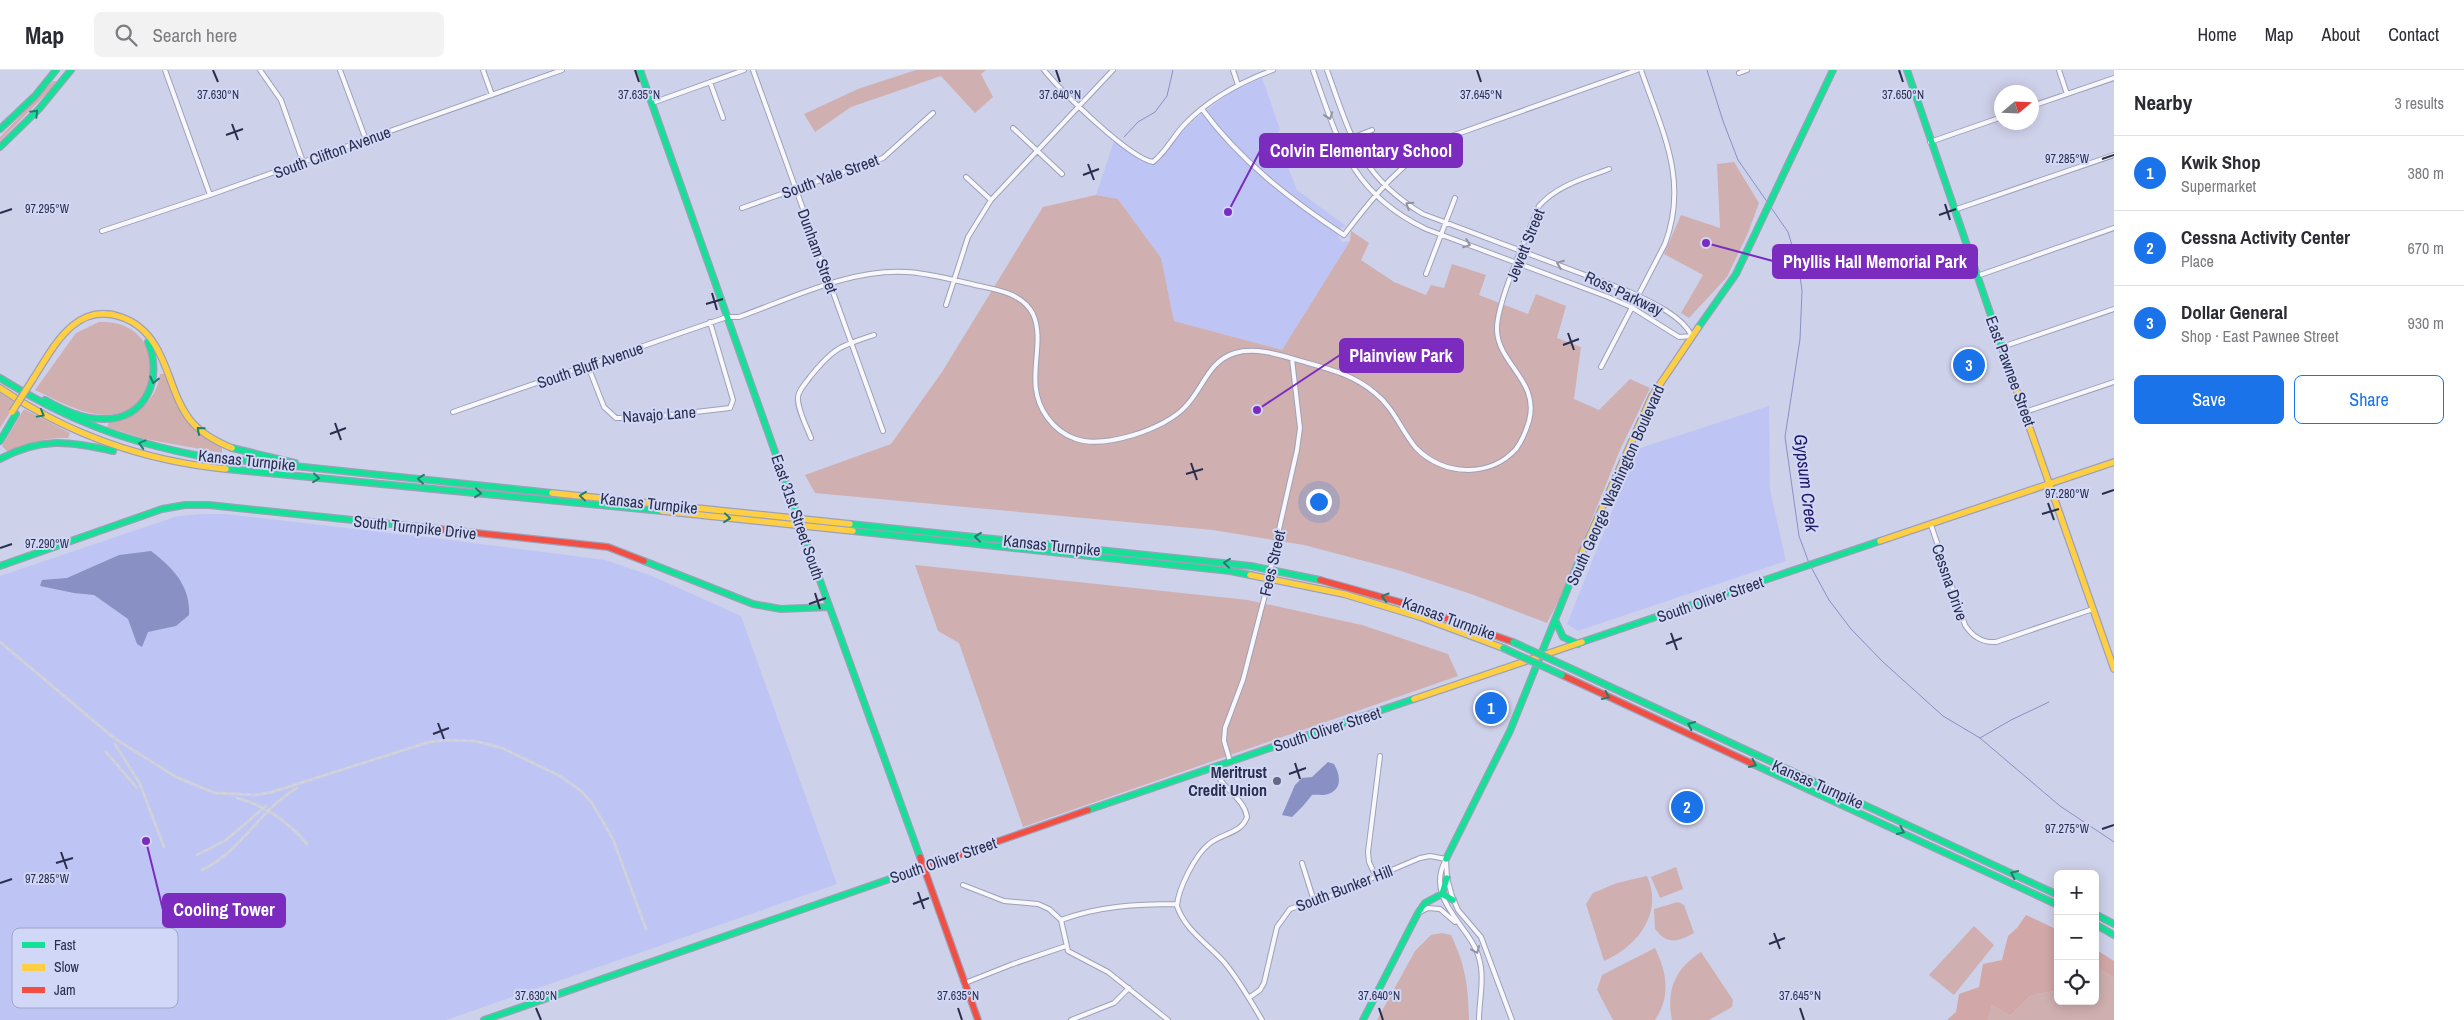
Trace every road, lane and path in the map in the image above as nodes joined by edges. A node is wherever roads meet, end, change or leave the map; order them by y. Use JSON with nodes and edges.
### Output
{"nodes":[{"id":1,"x":56,"y":70,"type":"edge"},
{"id":2,"x":71,"y":70,"type":"edge"},
{"id":3,"x":165,"y":70,"type":"edge"},
{"id":4,"x":260,"y":70,"type":"edge"},
{"id":5,"x":340,"y":70,"type":"edge"},
{"id":6,"x":483,"y":70,"type":"edge"},
{"id":7,"x":562,"y":70,"type":"edge"},
{"id":8,"x":640,"y":70,"type":"edge"},
{"id":9,"x":744,"y":70,"type":"edge"},
{"id":10,"x":753,"y":70,"type":"edge"},
{"id":11,"x":1044,"y":70,"type":"edge"},
{"id":12,"x":1113,"y":70,"type":"edge"},
{"id":13,"x":1233,"y":70,"type":"edge"},
{"id":14,"x":1273,"y":70,"type":"edge"},
{"id":15,"x":1313,"y":70,"type":"edge"},
{"id":16,"x":1327,"y":70,"type":"edge"},
{"id":17,"x":1639,"y":70,"type":"edge"},
{"id":18,"x":1748,"y":70,"type":"edge"},
{"id":19,"x":1833,"y":70,"type":"edge"},
{"id":20,"x":1915,"y":70,"type":"edge"},
{"id":21,"x":2059,"y":70,"type":"edge"},
{"id":22,"x":1905,"y":71,"type":"edge"},
{"id":23,"x":1739,"y":73,"type":"dead end"},
{"id":24,"x":2114,"y":78,"type":"edge"},
{"id":25,"x":710,"y":82,"type":"junction"},
{"id":26,"x":1238,"y":85,"type":"junction"},
{"id":27,"x":2067,"y":94,"type":"junction"},
{"id":28,"x":492,"y":95,"type":"junction"},
{"id":29,"x":652,"y":103,"type":"junction"},
{"id":30,"x":2039,"y":104,"type":"edge"},
{"id":31,"x":1079,"y":107,"type":"junction"},
{"id":32,"x":1202,"y":109,"type":"junction"},
{"id":33,"x":933,"y":113,"type":"dead end"},
{"id":34,"x":723,"y":118,"type":"dead end"},
{"id":35,"x":1994,"y":120,"type":"edge"},
{"id":36,"x":1013,"y":128,"type":"dead end"},
{"id":37,"x":0,"y":129,"type":"edge"},
{"id":38,"x":1372,"y":130,"type":"dead end"},
{"id":39,"x":1352,"y":138,"type":"junction"},
{"id":40,"x":366,"y":140,"type":"junction"},
{"id":41,"x":1930,"y":142,"type":"junction"},
{"id":42,"x":1339,"y":143,"type":"junction"},
{"id":43,"x":0,"y":147,"type":"edge"},
{"id":44,"x":1037,"y":152,"type":"junction"},
{"id":45,"x":2114,"y":155,"type":"edge"},
{"id":46,"x":303,"y":162,"type":"junction"},
{"id":47,"x":1609,"y":169,"type":"dead end"},
{"id":48,"x":1062,"y":174,"type":"dead end"},
{"id":49,"x":966,"y":177,"type":"dead end"},
{"id":50,"x":1385,"y":186,"type":"junction"},
{"id":51,"x":796,"y":189,"type":"junction"},
{"id":52,"x":210,"y":195,"type":"junction"},
{"id":53,"x":1375,"y":195,"type":"junction"},
{"id":54,"x":1455,"y":198,"type":"dead end"},
{"id":55,"x":991,"y":200,"type":"junction"},
{"id":56,"x":742,"y":208,"type":"dead end"},
{"id":57,"x":1954,"y":210,"type":"junction"},
{"id":58,"x":1446,"y":222,"type":"junction"},
{"id":59,"x":2114,"y":228,"type":"edge"},
{"id":60,"x":102,"y":231,"type":"dead end"},
{"id":61,"x":1441,"y":234,"type":"junction"},
{"id":62,"x":1521,"y":250,"type":"junction"},
{"id":63,"x":1517,"y":263,"type":"junction"},
{"id":64,"x":1426,"y":274,"type":"dead end"},
{"id":65,"x":1977,"y":276,"type":"junction"},
{"id":66,"x":954,"y":280,"type":"junction"},
{"id":67,"x":830,"y":284,"type":"junction"},
{"id":68,"x":1638,"y":296,"type":"junction"},
{"id":69,"x":946,"y":305,"type":"dead end"},
{"id":70,"x":1631,"y":307,"type":"junction"},
{"id":71,"x":2114,"y":309,"type":"edge"},
{"id":72,"x":1033,"y":314,"type":"joint"},
{"id":73,"x":727,"y":317,"type":"junction"},
{"id":74,"x":710,"y":322,"type":"junction"},
{"id":75,"x":874,"y":335,"type":"dead end"},
{"id":76,"x":1692,"y":336,"type":"junction"},
{"id":77,"x":851,"y":343,"type":"junction"},
{"id":78,"x":2002,"y":347,"type":"junction"},
{"id":79,"x":1292,"y":359,"type":"junction"},
{"id":80,"x":588,"y":366,"type":"junction"},
{"id":81,"x":1601,"y":367,"type":"dead end"},
{"id":82,"x":0,"y":372,"type":"edge"},
{"id":83,"x":0,"y":378,"type":"edge"},
{"id":84,"x":35,"y":380,"type":"junction"},
{"id":85,"x":2114,"y":382,"type":"edge"},
{"id":86,"x":0,"y":388,"type":"edge"},
{"id":87,"x":452,"y":412,"type":"dead end"},
{"id":88,"x":2025,"y":412,"type":"junction"},
{"id":89,"x":14,"y":413,"type":"junction"},
{"id":90,"x":883,"y":431,"type":"dead end"},
{"id":91,"x":0,"y":433,"type":"edge"},
{"id":92,"x":811,"y":438,"type":"dead end"},
{"id":93,"x":0,"y":441,"type":"edge"},
{"id":94,"x":0,"y":459,"type":"edge"},
{"id":95,"x":174,"y":461,"type":"junction"},
{"id":96,"x":2114,"y":462,"type":"edge"},
{"id":97,"x":312,"y":467,"type":"junction"},
{"id":98,"x":2051,"y":484,"type":"junction"},
{"id":99,"x":1931,"y":525,"type":"junction"},
{"id":100,"x":0,"y":566,"type":"edge"},
{"id":101,"x":829,"y":606,"type":"junction"},
{"id":102,"x":2093,"y":609,"type":"junction"},
{"id":103,"x":1555,"y":619,"type":"junction"},
{"id":104,"x":1578,"y":644,"type":"junction"},
{"id":105,"x":1541,"y":656,"type":"junction"},
{"id":106,"x":2114,"y":669,"type":"edge"},
{"id":107,"x":1380,"y":756,"type":"dead end"},
{"id":108,"x":1230,"y":762,"type":"junction"},
{"id":109,"x":1213,"y":767,"type":"junction"},
{"id":110,"x":1446,"y":859,"type":"junction"},
{"id":111,"x":1302,"y":863,"type":"dead end"},
{"id":112,"x":923,"y":867,"type":"junction"},
{"id":113,"x":1376,"y":877,"type":"junction"},
{"id":114,"x":1447,"y":878,"type":"junction"},
{"id":115,"x":963,"y":886,"type":"dead end"},
{"id":116,"x":2054,"y":892,"type":"edge"},
{"id":117,"x":1442,"y":894,"type":"junction"},
{"id":118,"x":1314,"y":900,"type":"junction"},
{"id":119,"x":1453,"y":900,"type":"junction"},
{"id":120,"x":2054,"y":902,"type":"edge"},
{"id":121,"x":1177,"y":904,"type":"junction"},
{"id":122,"x":1418,"y":912,"type":"junction"},
{"id":123,"x":2097,"y":915,"type":"edge"},
{"id":124,"x":1061,"y":920,"type":"junction"},
{"id":125,"x":2114,"y":924,"type":"edge"},
{"id":126,"x":1460,"y":926,"type":"junction"},
{"id":127,"x":2099,"y":926,"type":"edge"},
{"id":128,"x":2114,"y":935,"type":"edge"},
{"id":129,"x":1066,"y":946,"type":"junction"},
{"id":130,"x":965,"y":983,"type":"junction"},
{"id":131,"x":1129,"y":988,"type":"junction"},
{"id":132,"x":1250,"y":997,"type":"junction"},
{"id":133,"x":484,"y":1020,"type":"edge"},
{"id":134,"x":978,"y":1020,"type":"edge"},
{"id":135,"x":1071,"y":1020,"type":"edge"},
{"id":136,"x":1168,"y":1020,"type":"edge"},
{"id":137,"x":1262,"y":1020,"type":"edge"},
{"id":138,"x":1363,"y":1020,"type":"edge"},
{"id":139,"x":1479,"y":1020,"type":"edge"},
{"id":140,"x":1512,"y":1020,"type":"edge"}],
"edges":[{"from":1,"to":37,"type":"main road"},
{"from":43,"to":2,"type":"main road","one_way":true},
{"from":3,"to":52,"type":"street"},
{"from":4,"to":46,"type":"street"},
{"from":5,"to":40,"type":"street"},
{"from":6,"to":28,"type":"street"},
{"from":7,"to":28,"type":"street","name":"South Clifton Avenue"},
{"from":8,"to":29,"type":"main road","name":"East 31st Street South"},
{"from":9,"to":25,"type":"street"},
{"from":10,"to":51,"type":"street","name":"Dunham Street"},
{"from":11,"to":31,"type":"street"},
{"from":12,"to":31,"type":"street"},
{"from":13,"to":26,"type":"street"},
{"from":14,"to":26,"type":"street"},
{"from":15,"to":42,"type":"street","name":"Ross Parkway","one_way":true},
{"from":16,"to":39,"type":"street","name":"Ross Parkway"},
{"from":17,"to":50,"type":"street"},
{"from":17,"to":68,"type":"street"},
{"from":18,"to":23,"type":"street"},
{"from":19,"to":76,"type":"main road","name":"South George Washington Boulevard"},
{"from":20,"to":22,"type":"street"},
{"from":21,"to":27,"type":"street"},
{"from":22,"to":41,"type":"main road","name":"East Pawnee Street"},
{"from":24,"to":27,"type":"street"},
{"from":25,"to":29,"type":"street"},
{"from":25,"to":34,"type":"street"},
{"from":26,"to":32,"type":"street"},
{"from":27,"to":30,"type":"street"},
{"from":28,"to":40,"type":"street","name":"South Clifton Avenue"},
{"from":29,"to":73,"type":"main road","name":"East 31st Street South"},
{"from":31,"to":32,"type":"street"},
{"from":31,"to":44,"type":"street"},
{"from":32,"to":53,"type":"street"},
{"from":33,"to":51,"type":"street","name":"South Yale Street"},
{"from":35,"to":41,"type":"street"},
{"from":36,"to":44,"type":"street"},
{"from":38,"to":39,"type":"street"},
{"from":39,"to":42,"type":"street"},
{"from":39,"to":50,"type":"street","name":"Ross Parkway"},
{"from":40,"to":46,"type":"street","name":"South Clifton Avenue"},
{"from":41,"to":57,"type":"main road","name":"East Pawnee Street"},
{"from":42,"to":53,"type":"street","name":"Ross Parkway"},
{"from":44,"to":48,"type":"street"},
{"from":44,"to":55,"type":"street"},
{"from":45,"to":57,"type":"street"},
{"from":46,"to":52,"type":"street","name":"South Clifton Avenue"},
{"from":47,"to":62,"type":"street","name":"Jewett Street"},
{"from":49,"to":55,"type":"street"},
{"from":50,"to":53,"type":"street"},
{"from":58,"to":50,"type":"street","name":"Ross Parkway","one_way":true},
{"from":51,"to":56,"type":"street","name":"South Yale Street"},
{"from":51,"to":67,"type":"street","name":"Dunham Street"},
{"from":52,"to":60,"type":"street","name":"South Clifton Avenue"},
{"from":53,"to":61,"type":"street","name":"Ross Parkway"},
{"from":54,"to":58,"type":"street"},
{"from":55,"to":66,"type":"street"},
{"from":57,"to":65,"type":"main road","name":"East Pawnee Street"},
{"from":58,"to":61,"type":"street"},
{"from":58,"to":62,"type":"street","name":"Ross Parkway"},
{"from":59,"to":65,"type":"street"},
{"from":61,"to":63,"type":"street","name":"Ross Parkway","one_way":true},
{"from":61,"to":64,"type":"street"},
{"from":62,"to":63,"type":"street","name":"Jewett Street"},
{"from":68,"to":62,"type":"street","name":"Ross Parkway","one_way":true},
{"from":63,"to":70,"type":"street","name":"Ross Parkway"},
{"from":63,"to":79,"type":"street","name":"Jewett Street"},
{"from":65,"to":78,"type":"main road","name":"East Pawnee Street"},
{"from":66,"to":67,"type":"street","name":"South Bluff Avenue"},
{"from":66,"to":69,"type":"street"},
{"from":66,"to":72,"type":"street","name":"South Bluff Avenue"},
{"from":67,"to":73,"type":"street","name":"South Bluff Avenue"},
{"from":67,"to":77,"type":"street","name":"Dunham Street"},
{"from":68,"to":70,"type":"street"},
{"from":68,"to":76,"type":"street","name":"Ross Parkway"},
{"from":70,"to":76,"type":"street","name":"Ross Parkway"},
{"from":70,"to":81,"type":"street"},
{"from":71,"to":78,"type":"street"},
{"from":72,"to":79,"type":"street","name":"Jewett Street"},
{"from":73,"to":74,"type":"street","name":"South Bluff Avenue"},
{"from":73,"to":101,"type":"main road","name":"East 31st Street South","bridge":true},
{"from":74,"to":80,"type":"street","name":"South Bluff Avenue"},
{"from":74,"to":80,"type":"street","name":"Navajo Lane"},
{"from":75,"to":77,"type":"street"},
{"from":76,"to":103,"type":"main road","name":"South George Washington Boulevard"},
{"from":77,"to":90,"type":"street","name":"Dunham Street"},
{"from":77,"to":92,"type":"street"},
{"from":78,"to":88,"type":"main road","name":"East Pawnee Street"},
{"from":79,"to":108,"type":"street","name":"Fees Street","bridge":true},
{"from":80,"to":87,"type":"street","name":"South Bluff Avenue"},
{"from":84,"to":82,"type":"main road","one_way":true},
{"from":97,"to":83,"type":"main road","name":"Kansas Turnpike","one_way":true},
{"from":84,"to":89,"type":"main road","bridge":true},
{"from":97,"to":84,"type":"main road","one_way":true},
{"from":85,"to":88,"type":"street"},
{"from":86,"to":95,"type":"main road","name":"Kansas Turnpike","one_way":true},
{"from":88,"to":98,"type":"main road","name":"East Pawnee Street"},
{"from":89,"to":91,"type":"main road"},
{"from":89,"to":93,"type":"main road"},
{"from":94,"to":95,"type":"main road"},
{"from":95,"to":120,"type":"main road","name":"Kansas Turnpike","one_way":true,"bridge":true},
{"from":96,"to":98,"type":"main road","name":"South Oliver Street"},
{"from":116,"to":97,"type":"main road","name":"Kansas Turnpike","one_way":true,"bridge":true},
{"from":98,"to":99,"type":"main road","name":"South Oliver Street"},
{"from":98,"to":102,"type":"main road","name":"East Pawnee Street"},
{"from":99,"to":102,"type":"street","name":"Cessna Drive"},
{"from":99,"to":104,"type":"main road","name":"South Oliver Street"},
{"from":100,"to":101,"type":"main road","name":"South Turnpike Drive"},
{"from":101,"to":112,"type":"main road","name":"East 31st Street South"},
{"from":102,"to":106,"type":"main road","name":"East Pawnee Street"},
{"from":103,"to":104,"type":"main road"},
{"from":103,"to":105,"type":"main road","name":"South George Washington Boulevard"},
{"from":104,"to":105,"type":"main road","name":"South Oliver Street"},
{"from":105,"to":108,"type":"main road","name":"South Oliver Street"},
{"from":105,"to":110,"type":"main road","name":"South George Washington Boulevard"},
{"from":107,"to":113,"type":"street"},
{"from":108,"to":109,"type":"main road","name":"South Oliver Street"},
{"from":109,"to":112,"type":"main road","name":"South Oliver Street"},
{"from":109,"to":121,"type":"street"},
{"from":110,"to":113,"type":"street","name":"South Bunker Hill"},
{"from":110,"to":114,"type":"street"},
{"from":110,"to":117,"type":"street"},
{"from":111,"to":118,"type":"street"},
{"from":112,"to":130,"type":"main road","name":"East 31st Street South"},
{"from":112,"to":133,"type":"main road","name":"South Oliver Street"},
{"from":113,"to":118,"type":"street","name":"South Bunker Hill"},
{"from":114,"to":117,"type":"main road"},
{"from":114,"to":119,"type":"street"},
{"from":115,"to":124,"type":"street"},
{"from":117,"to":119,"type":"main road"},
{"from":117,"to":122,"type":"main road"},
{"from":117,"to":126,"type":"street"},
{"from":118,"to":132,"type":"street","name":"South Bunker Hill"},
{"from":119,"to":140,"type":"street"},
{"from":121,"to":124,"type":"street"},
{"from":121,"to":132,"type":"street"},
{"from":122,"to":126,"type":"street"},
{"from":122,"to":138,"type":"main road"},
{"from":123,"to":125,"type":"main road"},
{"from":124,"to":129,"type":"street"},
{"from":126,"to":139,"type":"street","one_way":true},
{"from":127,"to":128,"type":"main road"},
{"from":129,"to":130,"type":"street"},
{"from":129,"to":131,"type":"street"},
{"from":130,"to":134,"type":"main road","name":"East 31st Street South"},
{"from":131,"to":135,"type":"street"},
{"from":131,"to":136,"type":"street"},
{"from":132,"to":137,"type":"street"}]}
